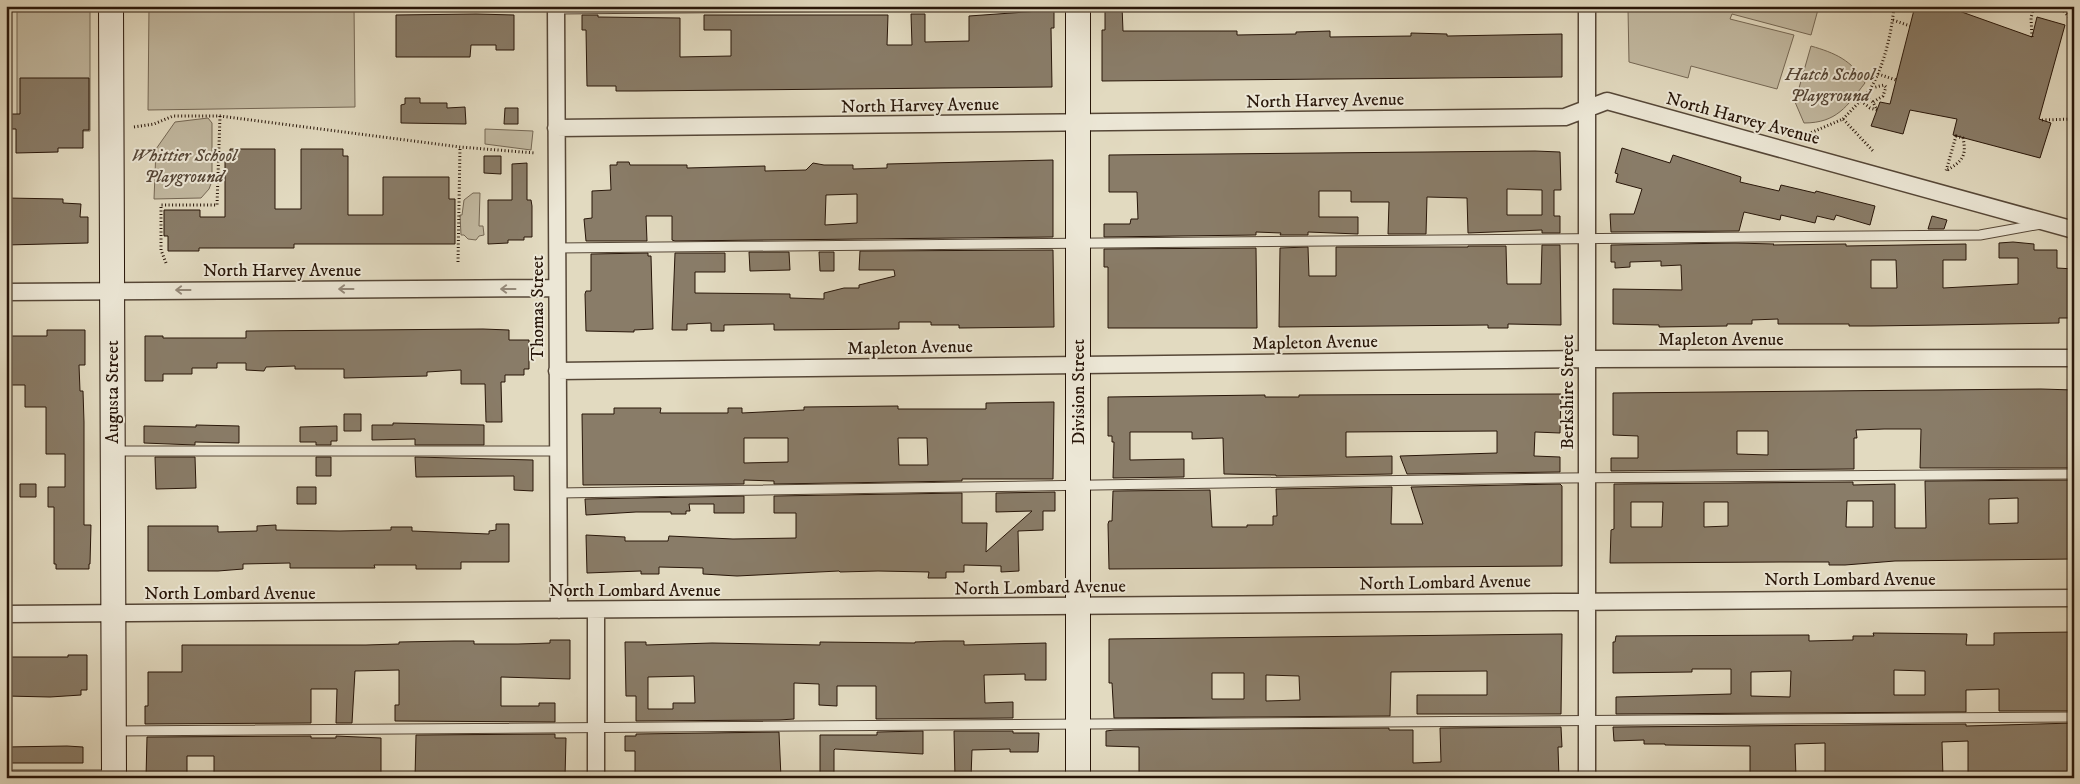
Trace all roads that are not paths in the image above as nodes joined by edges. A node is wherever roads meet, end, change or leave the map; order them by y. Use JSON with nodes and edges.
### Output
{"nodes":[{"id":1,"x":111,"y":6,"type":"edge"},
{"id":2,"x":909,"y":6,"type":"edge"},
{"id":3,"x":1078,"y":6,"type":"edge"},
{"id":4,"x":1587,"y":6,"type":"edge"},
{"id":5,"x":556,"y":8,"type":"edge"},
{"id":6,"x":1587,"y":109,"type":"junction"},
{"id":7,"x":1077,"y":123,"type":"junction"},
{"id":8,"x":556,"y":128,"type":"junction"},
{"id":9,"x":2047,"y":223,"type":"junction"},
{"id":10,"x":2074,"y":230,"type":"edge"},
{"id":11,"x":1587,"y":238,"type":"junction"},
{"id":12,"x":1077,"y":243,"type":"junction"},
{"id":13,"x":557,"y":248,"type":"junction"},
{"id":14,"x":557,"y":288,"type":"junction"},
{"id":15,"x":112,"y":291,"type":"junction"},
{"id":16,"x":6,"y":292,"type":"edge"},
{"id":17,"x":2074,"y":358,"type":"edge"},
{"id":18,"x":1587,"y":359,"type":"junction"},
{"id":19,"x":1077,"y":364,"type":"junction"},
{"id":20,"x":558,"y":371,"type":"junction"},
{"id":21,"x":112,"y":451,"type":"junction"},
{"id":22,"x":558,"y":451,"type":"junction"},
{"id":23,"x":2074,"y":474,"type":"edge"},
{"id":24,"x":1587,"y":478,"type":"junction"},
{"id":25,"x":1078,"y":486,"type":"junction"},
{"id":26,"x":558,"y":493,"type":"junction"},
{"id":27,"x":2074,"y":598,"type":"edge"},
{"id":28,"x":1587,"y":600,"type":"junction"},
{"id":29,"x":1078,"y":606,"type":"junction"},
{"id":30,"x":559,"y":610,"type":"junction"},
{"id":31,"x":596,"y":610,"type":"junction"},
{"id":32,"x":113,"y":613,"type":"junction"},
{"id":33,"x":6,"y":614,"type":"edge"},
{"id":34,"x":2074,"y":717,"type":"edge"},
{"id":35,"x":1587,"y":721,"type":"junction"},
{"id":36,"x":1078,"y":726,"type":"junction"},
{"id":37,"x":596,"y":728,"type":"junction"},
{"id":38,"x":114,"y":731,"type":"junction"},
{"id":39,"x":6,"y":775,"type":"edge"},
{"id":40,"x":114,"y":776,"type":"edge"},
{"id":41,"x":596,"y":778,"type":"edge"},
{"id":42,"x":1078,"y":778,"type":"edge"},
{"id":43,"x":1587,"y":778,"type":"edge"}],
"edges":[{"from":1,"to":15,"type":"street","name":"Augusta Street"},
{"from":2,"to":5,"type":"lane"},
{"from":3,"to":7,"type":"street","name":"Division Street"},
{"from":4,"to":6,"type":"street","name":"Berkshire Street"},
{"from":5,"to":8,"type":"street","name":"Thomas Street"},
{"from":6,"to":7,"type":"street","name":"North Harvey Avenue"},
{"from":6,"to":9,"type":"street","name":"North Harvey Avenue"},
{"from":6,"to":11,"type":"street","name":"Berkshire Street"},
{"from":7,"to":8,"type":"street","name":"North Harvey Avenue"},
{"from":7,"to":12,"type":"street","name":"Division Street"},
{"from":8,"to":13,"type":"street","name":"Thomas Street"},
{"from":9,"to":10,"type":"street","name":"North Harvey Avenue"},
{"from":9,"to":11,"type":"lane"},
{"from":11,"to":12,"type":"lane"},
{"from":11,"to":18,"type":"street","name":"Berkshire Street"},
{"from":12,"to":13,"type":"lane"},
{"from":12,"to":19,"type":"street","name":"Division Street"},
{"from":13,"to":14,"type":"street","name":"Thomas Street"},
{"from":14,"to":15,"type":"street","name":"North Harvey Avenue","one_way":true},
{"from":14,"to":20,"type":"street","name":"Thomas Street"},
{"from":15,"to":16,"type":"street","name":"North Harvey Avenue"},
{"from":15,"to":21,"type":"street","name":"Augusta Street"},
{"from":17,"to":18,"type":"street","name":"Mapleton Avenue"},
{"from":18,"to":19,"type":"street","name":"Mapleton Avenue"},
{"from":18,"to":24,"type":"street","name":"Berkshire Street"},
{"from":19,"to":20,"type":"street","name":"Mapleton Avenue"},
{"from":19,"to":25,"type":"street","name":"Division Street"},
{"from":20,"to":22,"type":"street","name":"Thomas Street"},
{"from":21,"to":22,"type":"lane"},
{"from":21,"to":32,"type":"street","name":"Augusta Street"},
{"from":22,"to":26,"type":"street","name":"Thomas Street"},
{"from":23,"to":24,"type":"lane"},
{"from":24,"to":25,"type":"lane"},
{"from":24,"to":28,"type":"street","name":"Berkshire Street"},
{"from":25,"to":26,"type":"lane"},
{"from":25,"to":29,"type":"street","name":"Division Street"},
{"from":26,"to":30,"type":"street","name":"Thomas Street"},
{"from":27,"to":28,"type":"street","name":"North Lombard Avenue"},
{"from":28,"to":29,"type":"street","name":"North Lombard Avenue"},
{"from":28,"to":35,"type":"street","name":"Berkshire Street"},
{"from":29,"to":31,"type":"street","name":"North Lombard Avenue"},
{"from":29,"to":36,"type":"street","name":"Division Street"},
{"from":30,"to":31,"type":"street","name":"North Lombard Avenue"},
{"from":30,"to":32,"type":"street","name":"North Lombard Avenue"},
{"from":31,"to":37,"type":"street"},
{"from":32,"to":33,"type":"street","name":"North Lombard Avenue"},
{"from":32,"to":38,"type":"street","name":"Augusta Street"},
{"from":34,"to":35,"type":"lane"},
{"from":35,"to":36,"type":"lane"},
{"from":35,"to":43,"type":"street","name":"Berkshire Street"},
{"from":36,"to":37,"type":"lane"},
{"from":36,"to":42,"type":"street","name":"Division Street"},
{"from":37,"to":38,"type":"lane"},
{"from":37,"to":41,"type":"street"},
{"from":38,"to":40,"type":"street","name":"Augusta Street"},
{"from":39,"to":40,"type":"lane"}]}
